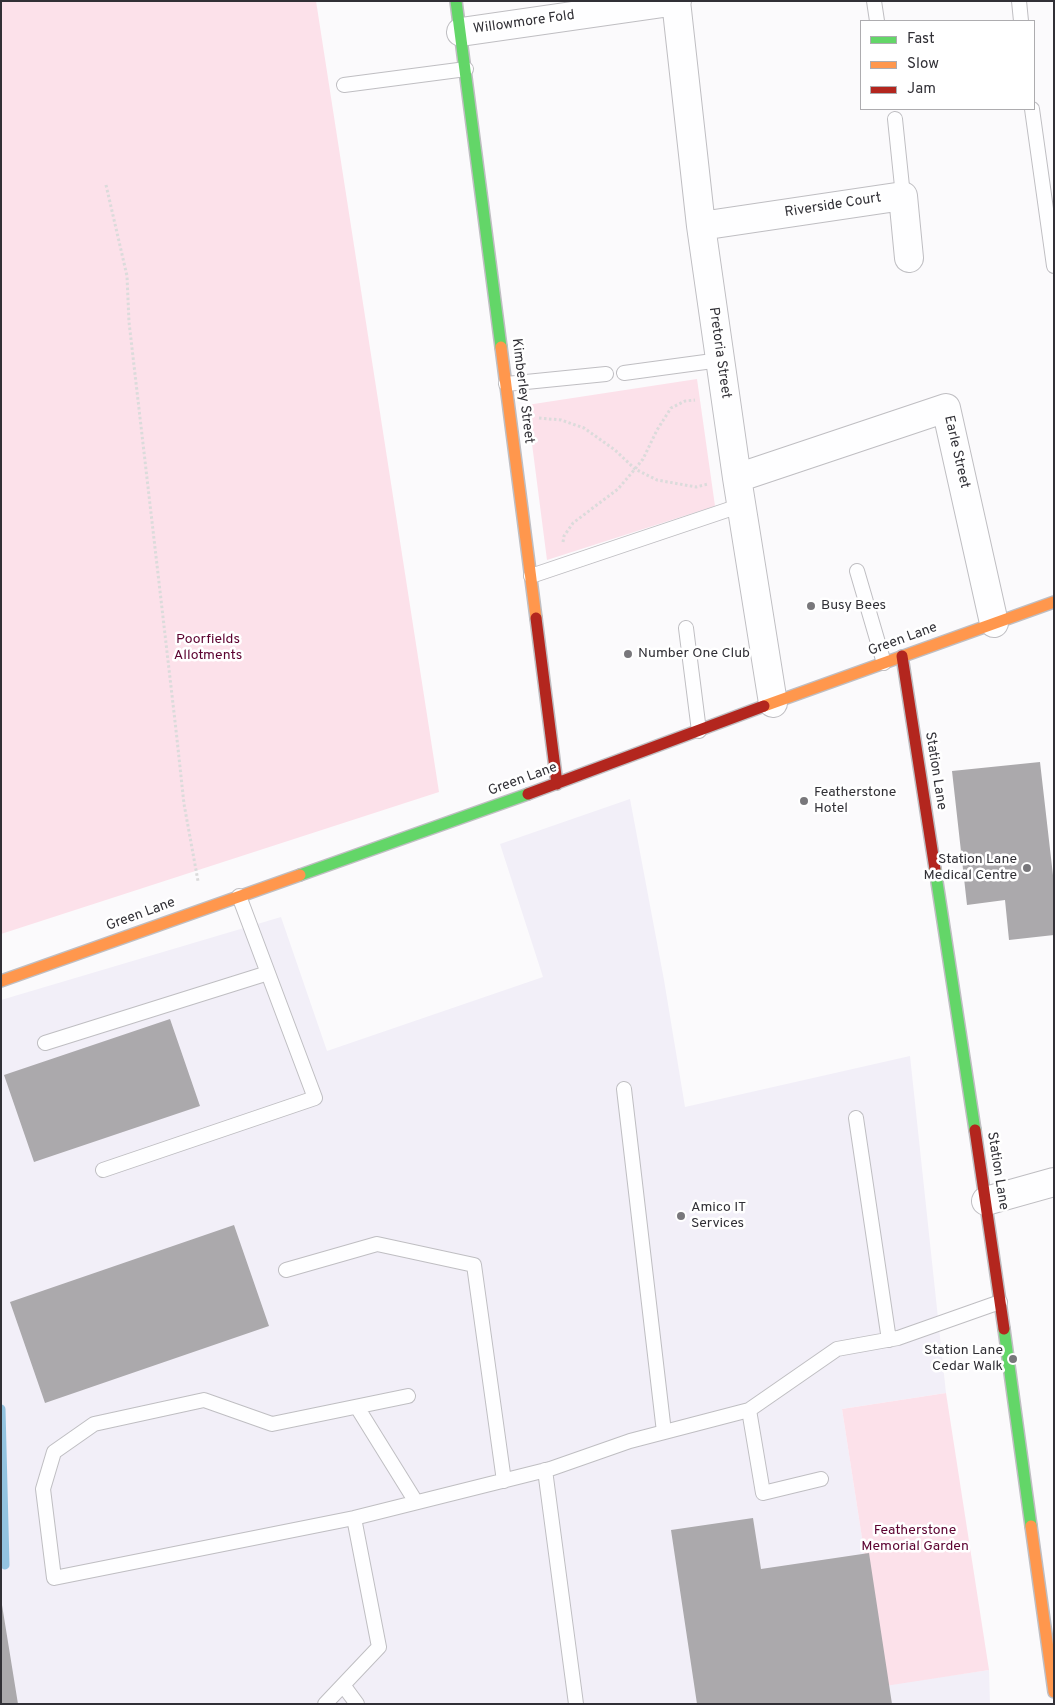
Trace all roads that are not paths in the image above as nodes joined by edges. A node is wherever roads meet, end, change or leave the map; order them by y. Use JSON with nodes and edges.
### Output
{"nodes":[{"id":1,"x":456,"y":1,"type":"edge"},
{"id":2,"x":676,"y":1,"type":"edge"},
{"id":3,"x":874,"y":1,"type":"edge"},
{"id":4,"x":1018,"y":1,"type":"edge"},
{"id":5,"x":877,"y":20,"type":"edge"},
{"id":6,"x":1021,"y":20,"type":"edge"},
{"id":7,"x":461,"y":32,"type":"junction"},
{"id":8,"x":466,"y":69,"type":"junction"},
{"id":9,"x":344,"y":85,"type":"dead end"},
{"id":10,"x":1032,"y":110,"type":"edge"},
{"id":11,"x":895,"y":119,"type":"dead end"},
{"id":12,"x":903,"y":196,"type":"junction"},
{"id":13,"x":701,"y":226,"type":"junction"},
{"id":14,"x":909,"y":258,"type":"dead end"},
{"id":15,"x":1054,"y":266,"type":"edge"},
{"id":16,"x":720,"y":360,"type":"junction"},
{"id":17,"x":624,"y":373,"type":"dead end"},
{"id":18,"x":606,"y":374,"type":"dead end"},
{"id":19,"x":506,"y":384,"type":"junction"},
{"id":20,"x":737,"y":478,"type":"junction"},
{"id":21,"x":742,"y":505,"type":"junction"},
{"id":22,"x":857,"y":571,"type":"dead end"},
{"id":23,"x":531,"y":576,"type":"junction"},
{"id":24,"x":1053,"y":607,"type":"edge"},
{"id":25,"x":994,"y":623,"type":"junction"},
{"id":26,"x":686,"y":628,"type":"dead end"},
{"id":27,"x":902,"y":656,"type":"junction"},
{"id":28,"x":884,"y":663,"type":"junction"},
{"id":29,"x":774,"y":703,"type":"junction"},
{"id":30,"x":699,"y":731,"type":"junction"},
{"id":31,"x":557,"y":784,"type":"junction"},
{"id":32,"x":239,"y":896,"type":"junction"},
{"id":33,"x":268,"y":973,"type":"junction"},
{"id":34,"x":1,"y":982,"type":"edge"},
{"id":35,"x":45,"y":1043,"type":"dead end"},
{"id":36,"x":624,"y":1088,"type":"dead end"},
{"id":37,"x":856,"y":1118,"type":"dead end"},
{"id":38,"x":103,"y":1170,"type":"dead end"},
{"id":39,"x":1054,"y":1182,"type":"edge"},
{"id":40,"x":986,"y":1201,"type":"junction"},
{"id":41,"x":286,"y":1270,"type":"dead end"},
{"id":42,"x":1000,"y":1302,"type":"junction"},
{"id":43,"x":889,"y":1340,"type":"junction"},
{"id":44,"x":408,"y":1396,"type":"dead end"},
{"id":45,"x":357,"y":1406,"type":"junction"},
{"id":46,"x":749,"y":1410,"type":"junction"},
{"id":47,"x":664,"y":1432,"type":"junction"},
{"id":48,"x":545,"y":1470,"type":"junction"},
{"id":49,"x":821,"y":1479,"type":"dead end"},
{"id":50,"x":504,"y":1481,"type":"junction"},
{"id":51,"x":416,"y":1502,"type":"junction"},
{"id":52,"x":354,"y":1518,"type":"junction"},
{"id":53,"x":343,"y":1685,"type":"junction"},
{"id":54,"x":1054,"y":1692,"type":"edge"},
{"id":55,"x":325,"y":1704,"type":"edge"},
{"id":56,"x":357,"y":1704,"type":"edge"},
{"id":57,"x":576,"y":1704,"type":"edge"}],
"edges":[{"from":1,"to":7,"type":"street","name":"Kimberley Street"},
{"from":2,"to":7,"type":"street","name":"Willowmore Fold"},
{"from":2,"to":13,"type":"street","name":"Pretoria Street"},
{"from":3,"to":5,"type":"lane"},
{"from":4,"to":6,"type":"lane"},
{"from":7,"to":8,"type":"street","name":"Kimberley Street"},
{"from":8,"to":9,"type":"lane"},
{"from":8,"to":19,"type":"street","name":"Kimberley Street"},
{"from":10,"to":15,"type":"lane"},
{"from":11,"to":12,"type":"lane"},
{"from":12,"to":13,"type":"street","name":"Riverside Court"},
{"from":12,"to":14,"type":"street"},
{"from":13,"to":16,"type":"street","name":"Pretoria Street"},
{"from":16,"to":17,"type":"lane"},
{"from":16,"to":20,"type":"street","name":"Pretoria Street"},
{"from":18,"to":19,"type":"lane"},
{"from":19,"to":23,"type":"street","name":"Kimberley Street"},
{"from":20,"to":21,"type":"street","name":"Pretoria Street"},
{"from":20,"to":25,"type":"street","name":"Earle Street"},
{"from":21,"to":23,"type":"lane"},
{"from":21,"to":29,"type":"street","name":"Pretoria Street"},
{"from":22,"to":28,"type":"lane"},
{"from":23,"to":31,"type":"street","name":"Kimberley Street"},
{"from":24,"to":25,"type":"street","name":"Green Lane"},
{"from":25,"to":27,"type":"street","name":"Green Lane"},
{"from":26,"to":30,"type":"lane"},
{"from":27,"to":28,"type":"street","name":"Green Lane"},
{"from":27,"to":40,"type":"street","name":"Station Lane"},
{"from":28,"to":29,"type":"street","name":"Green Lane"},
{"from":29,"to":30,"type":"street","name":"Green Lane"},
{"from":30,"to":31,"type":"street","name":"Green Lane"},
{"from":31,"to":32,"type":"street","name":"Green Lane"},
{"from":32,"to":33,"type":"lane"},
{"from":32,"to":34,"type":"street","name":"Green Lane"},
{"from":33,"to":35,"type":"lane"},
{"from":33,"to":38,"type":"lane"},
{"from":36,"to":47,"type":"lane"},
{"from":37,"to":43,"type":"lane"},
{"from":39,"to":40,"type":"street"},
{"from":40,"to":42,"type":"street","name":"Station Lane"},
{"from":41,"to":50,"type":"lane"},
{"from":42,"to":43,"type":"lane"},
{"from":42,"to":54,"type":"street","name":"Station Lane"},
{"from":43,"to":46,"type":"lane"},
{"from":44,"to":45,"type":"lane"},
{"from":45,"to":51,"type":"lane"},
{"from":45,"to":52,"type":"lane"},
{"from":46,"to":47,"type":"lane"},
{"from":46,"to":49,"type":"lane"},
{"from":47,"to":48,"type":"lane"},
{"from":48,"to":50,"type":"lane"},
{"from":48,"to":57,"type":"lane"},
{"from":50,"to":51,"type":"lane"},
{"from":51,"to":52,"type":"lane"},
{"from":52,"to":53,"type":"lane"},
{"from":53,"to":55,"type":"lane"},
{"from":53,"to":56,"type":"lane"}]}
